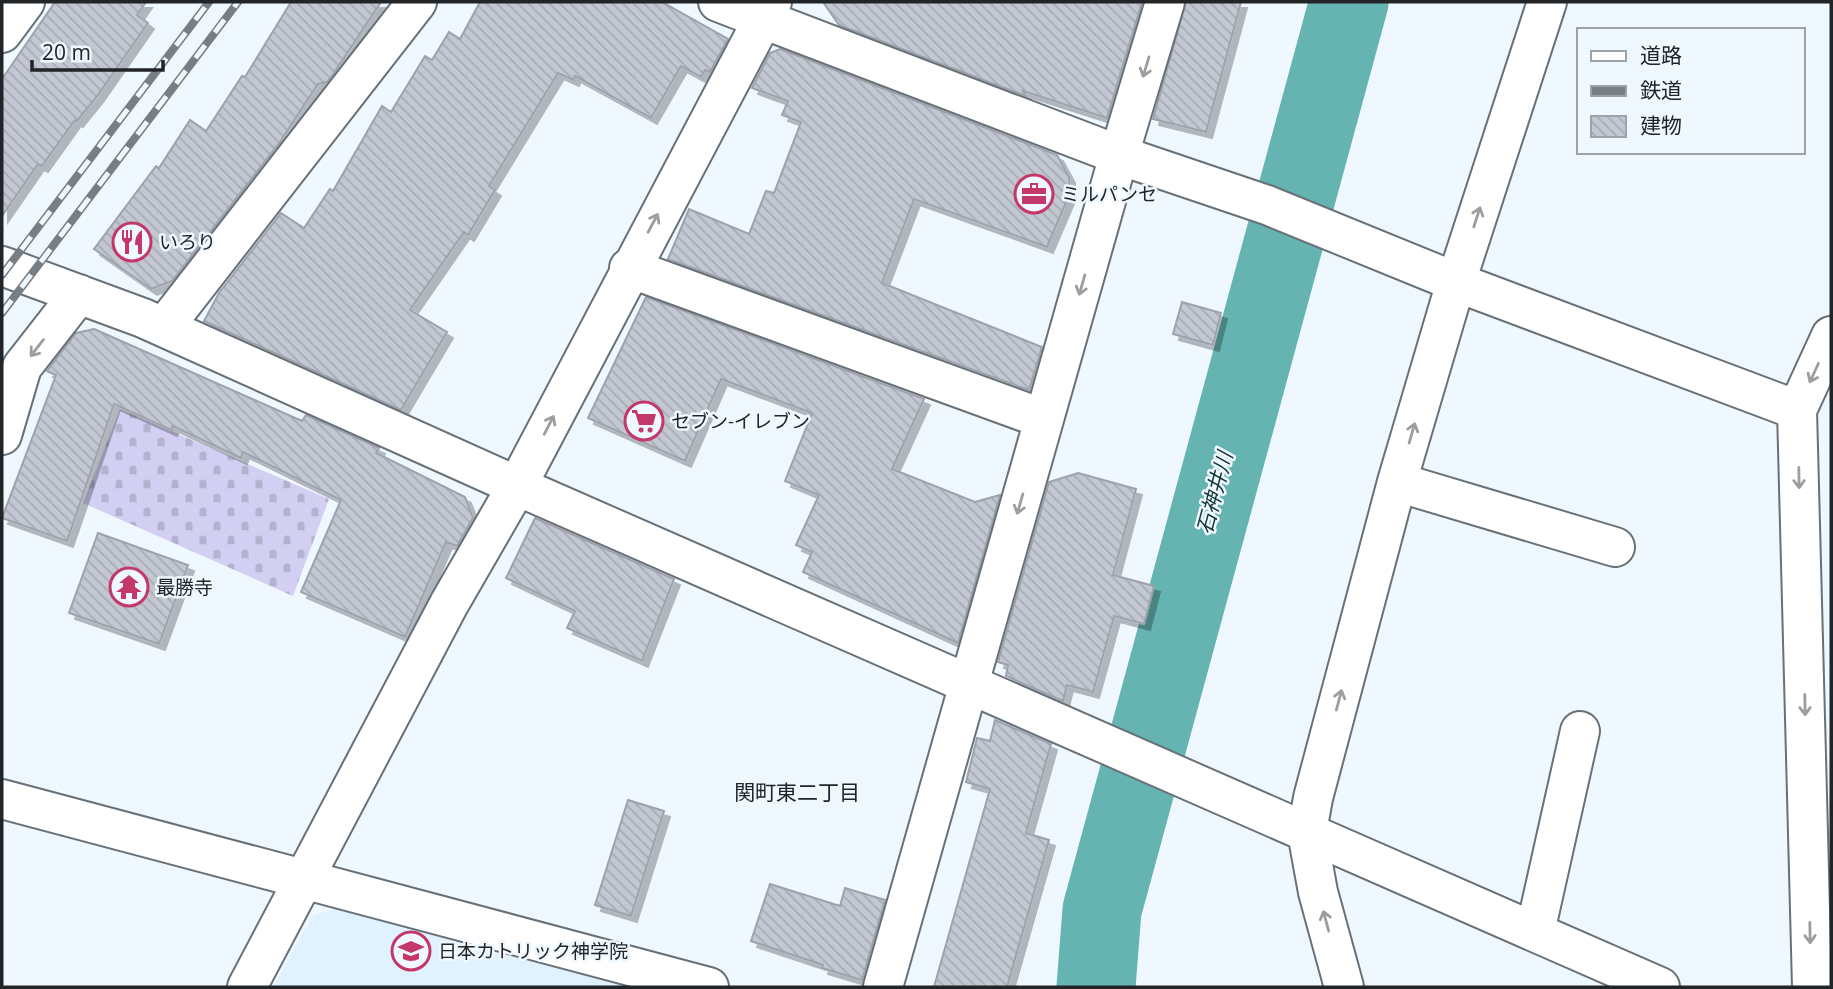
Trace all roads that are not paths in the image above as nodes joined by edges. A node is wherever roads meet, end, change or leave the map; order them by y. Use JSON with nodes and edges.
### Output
{"nodes":[{"id":1,"x":25,"y":2,"type":"edge"},
{"id":2,"x":417,"y":2,"type":"edge"},
{"id":3,"x":718,"y":2,"type":"edge"},
{"id":4,"x":1166,"y":2,"type":"edge"},
{"id":5,"x":1547,"y":2,"type":"edge"},
{"id":6,"x":767,"y":11,"type":"edge"},
{"id":7,"x":2,"y":33,"type":"edge"},
{"id":8,"x":1119,"y":155,"type":"junction"},
{"id":9,"x":2,"y":266,"type":"edge"},
{"id":10,"x":629,"y":268,"type":"junction"},
{"id":11,"x":1456,"y":282,"type":"junction"},
{"id":12,"x":79,"y":294,"type":"junction"},
{"id":13,"x":164,"y":327,"type":"junction"},
{"id":14,"x":1831,"y":336,"type":"edge"},
{"id":15,"x":1797,"y":410,"type":"junction"},
{"id":16,"x":1044,"y":419,"type":"junction"},
{"id":17,"x":2,"y":435,"type":"edge"},
{"id":18,"x":1397,"y":482,"type":"junction"},
{"id":19,"x":517,"y":486,"type":"junction"},
{"id":20,"x":1615,"y":547,"type":"dead end"},
{"id":21,"x":968,"y":684,"type":"junction"},
{"id":22,"x":1580,"y":731,"type":"dead end"},
{"id":23,"x":2,"y":799,"type":"edge"},
{"id":24,"x":1307,"y":832,"type":"junction"},
{"id":25,"x":304,"y":879,"type":"junction"},
{"id":26,"x":1535,"y":932,"type":"junction"},
{"id":27,"x":247,"y":987,"type":"edge"},
{"id":28,"x":709,"y":987,"type":"edge"},
{"id":29,"x":883,"y":987,"type":"edge"},
{"id":30,"x":1345,"y":987,"type":"edge"},
{"id":31,"x":1660,"y":987,"type":"edge"},
{"id":32,"x":1812,"y":987,"type":"edge"}],
"edges":[{"from":1,"to":7,"type":"street"},
{"from":2,"to":13,"type":"street"},
{"from":3,"to":6,"type":"street"},
{"from":4,"to":8,"type":"street","one_way":true},
{"from":11,"to":5,"type":"street","one_way":true},
{"from":6,"to":8,"type":"street"},
{"from":10,"to":6,"type":"street","one_way":true},
{"from":8,"to":11,"type":"street"},
{"from":8,"to":16,"type":"street","one_way":true},
{"from":9,"to":12,"type":"street"},
{"from":10,"to":16,"type":"street"},
{"from":19,"to":10,"type":"street","one_way":true},
{"from":11,"to":15,"type":"street"},
{"from":18,"to":11,"type":"street","one_way":true},
{"from":12,"to":13,"type":"street"},
{"from":12,"to":17,"type":"street","one_way":true},
{"from":13,"to":19,"type":"street"},
{"from":14,"to":15,"type":"street","one_way":true},
{"from":15,"to":32,"type":"street","one_way":true},
{"from":16,"to":21,"type":"street","one_way":true},
{"from":18,"to":20,"type":"street"},
{"from":24,"to":18,"type":"street","one_way":true},
{"from":19,"to":21,"type":"street"},
{"from":19,"to":25,"type":"street"},
{"from":21,"to":24,"type":"street"},
{"from":21,"to":29,"type":"street"},
{"from":22,"to":26,"type":"street"},
{"from":23,"to":25,"type":"street"},
{"from":24,"to":26,"type":"street"},
{"from":30,"to":24,"type":"street","one_way":true},
{"from":25,"to":27,"type":"street"},
{"from":25,"to":28,"type":"street"},
{"from":26,"to":31,"type":"street"}]}
